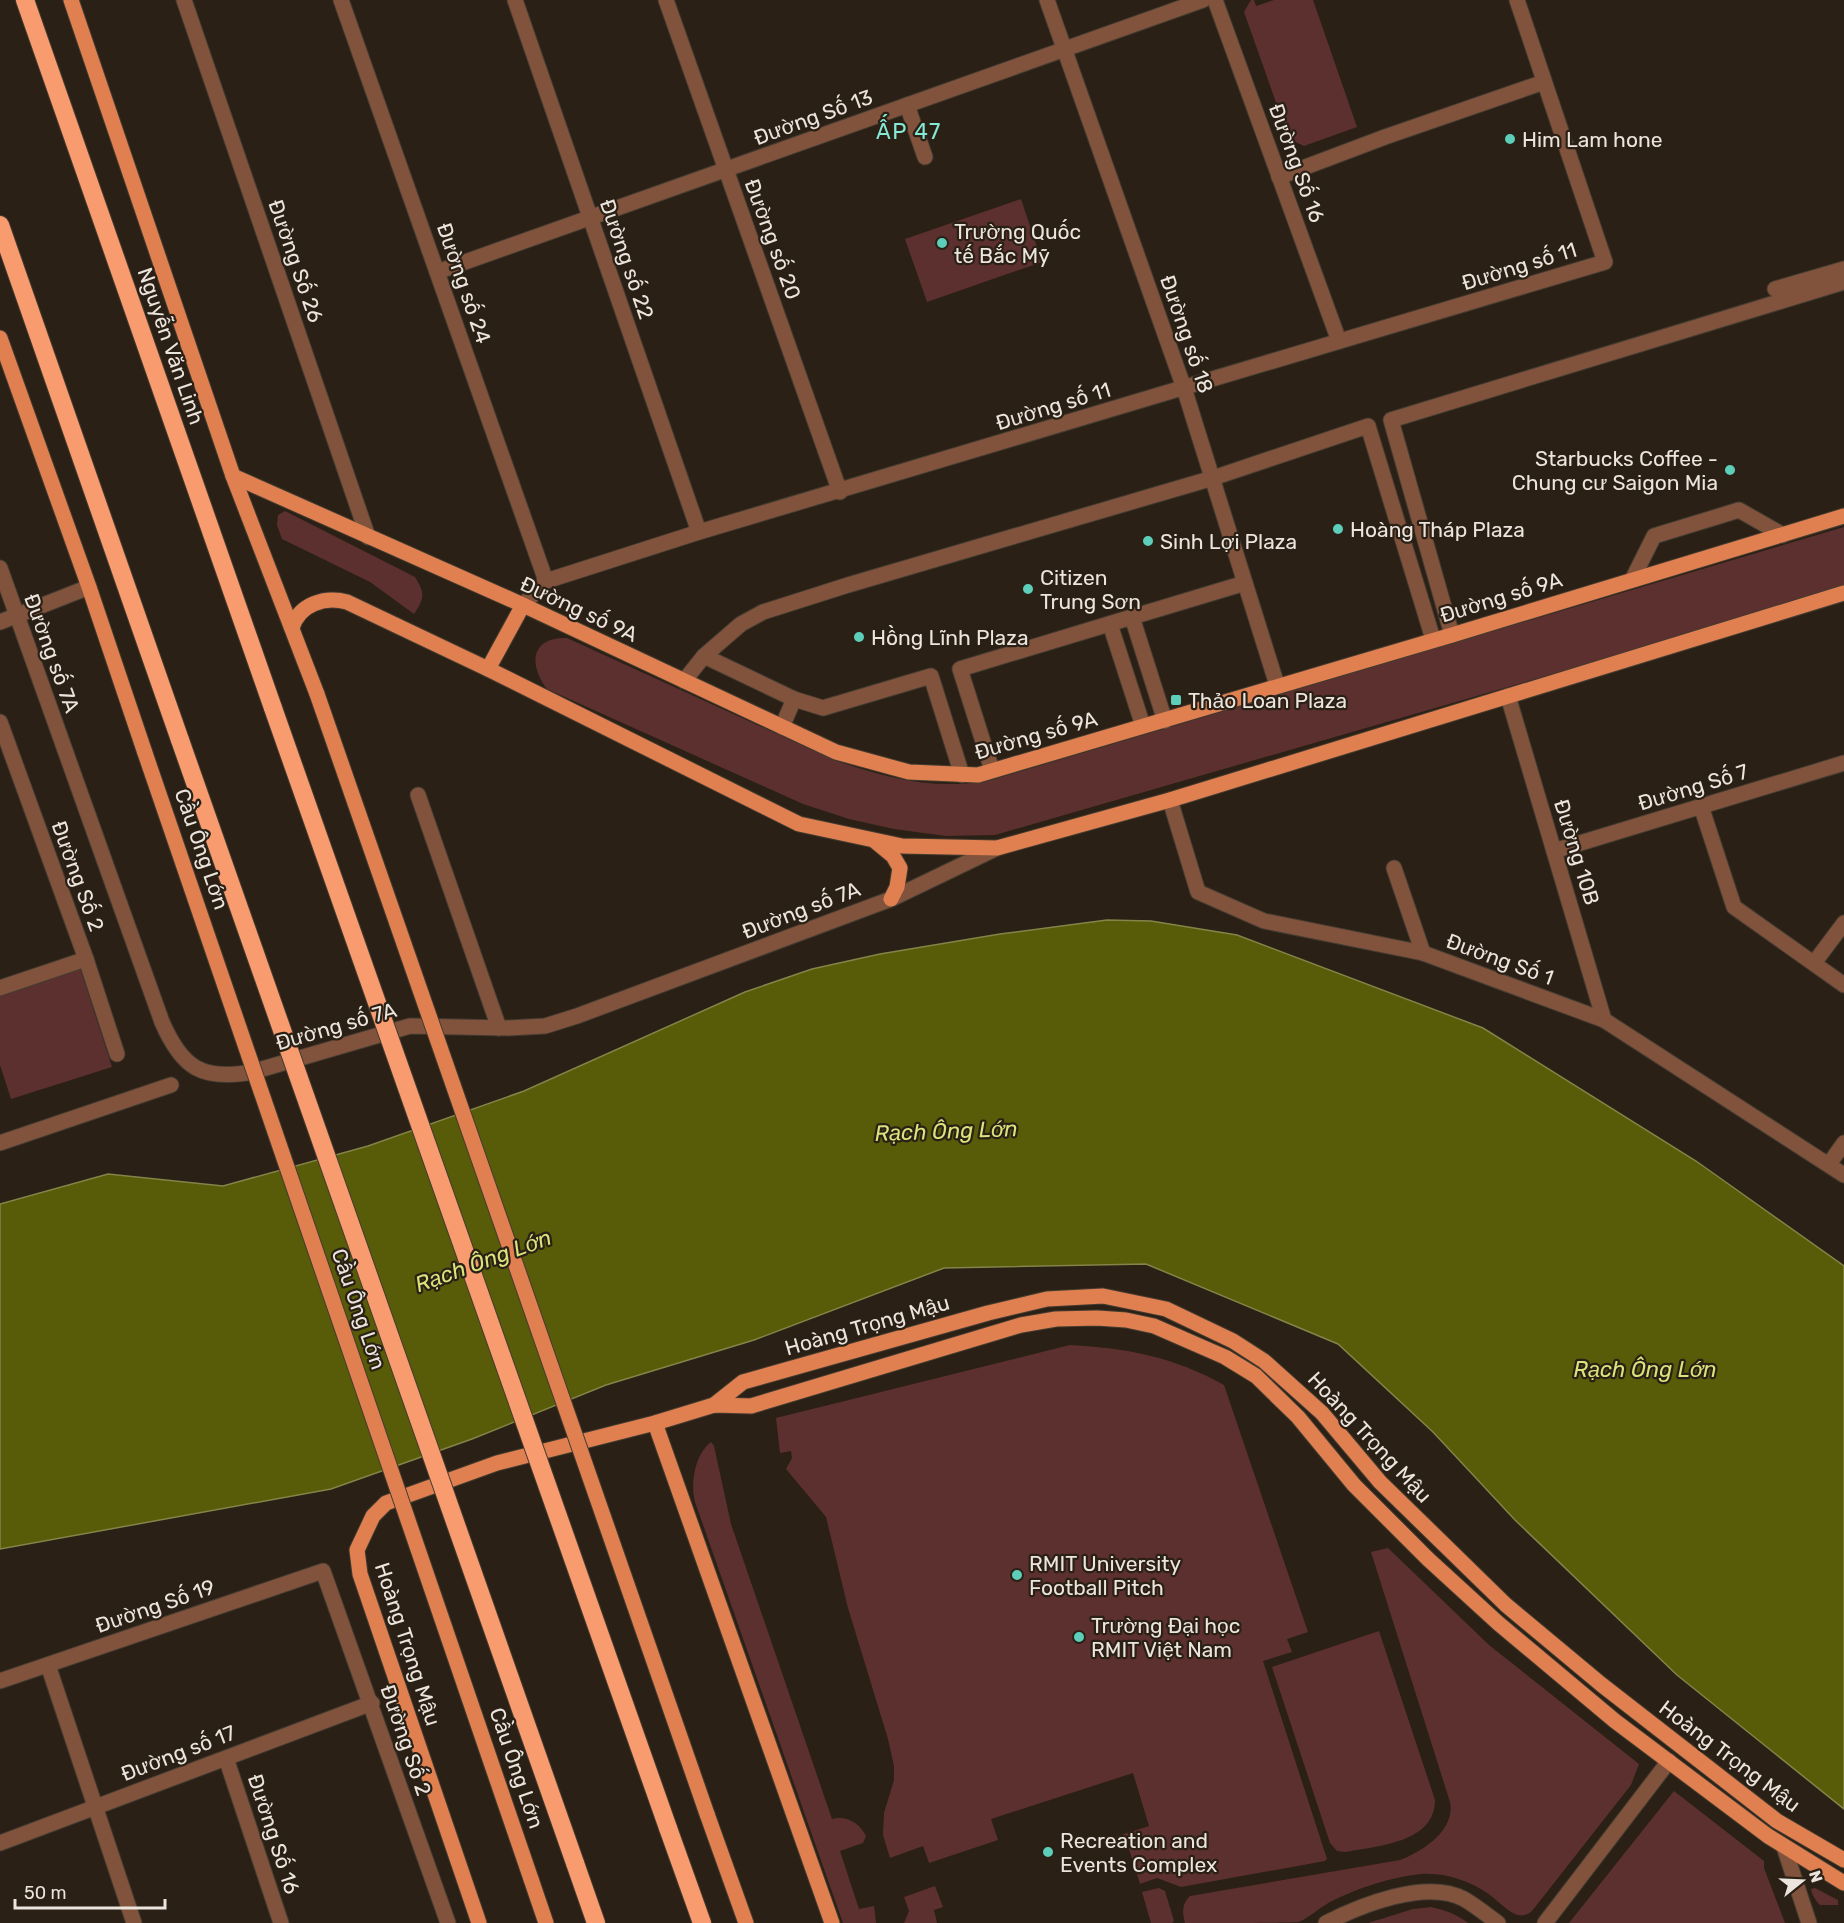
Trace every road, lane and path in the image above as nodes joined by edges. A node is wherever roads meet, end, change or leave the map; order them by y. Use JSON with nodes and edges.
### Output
{"nodes":[{"id":1,"x":26,"y":0,"type":"edge"},
{"id":2,"x":71,"y":0,"type":"edge"},
{"id":3,"x":184,"y":0,"type":"edge"},
{"id":4,"x":341,"y":0,"type":"edge"},
{"id":5,"x":515,"y":0,"type":"edge"},
{"id":6,"x":666,"y":0,"type":"edge"},
{"id":7,"x":1047,"y":0,"type":"edge"},
{"id":8,"x":1203,"y":0,"type":"edge"},
{"id":9,"x":1215,"y":0,"type":"edge"},
{"id":10,"x":1517,"y":0,"type":"edge"},
{"id":11,"x":1065,"y":49,"type":"junction"},
{"id":12,"x":1544,"y":82,"type":"junction"},
{"id":13,"x":907,"y":105,"type":"junction"},
{"id":14,"x":926,"y":158,"type":"dead end"},
{"id":15,"x":726,"y":170,"type":"junction"},
{"id":16,"x":1279,"y":177,"type":"junction"},
{"id":17,"x":590,"y":217,"type":"junction"},
{"id":18,"x":0,"y":225,"type":"edge"},
{"id":19,"x":1844,"y":269,"type":"edge"},
{"id":20,"x":437,"y":273,"type":"junction"},
{"id":21,"x":1844,"y":282,"type":"edge"},
{"id":22,"x":1776,"y":289,"type":"dead end"},
{"id":23,"x":0,"y":338,"type":"edge"},
{"id":24,"x":1339,"y":341,"type":"junction"},
{"id":25,"x":3,"y":359,"type":"edge"},
{"id":26,"x":1184,"y":388,"type":"junction"},
{"id":27,"x":233,"y":476,"type":"junction"},
{"id":28,"x":1213,"y":478,"type":"junction"},
{"id":29,"x":840,"y":492,"type":"junction"},
{"id":30,"x":1844,"y":516,"type":"edge"},
{"id":31,"x":699,"y":532,"type":"junction"},
{"id":32,"x":1783,"y":534,"type":"junction"},
{"id":33,"x":368,"y":537,"type":"junction"},
{"id":34,"x":0,"y":568,"type":"edge"},
{"id":35,"x":1632,"y":580,"type":"junction"},
{"id":36,"x":546,"y":581,"type":"junction"},
{"id":37,"x":1245,"y":584,"type":"junction"},
{"id":38,"x":89,"y":587,"type":"junction"},
{"id":39,"x":1844,"y":593,"type":"edge"},
{"id":40,"x":523,"y":605,"type":"junction"},
{"id":41,"x":16,"y":615,"type":"junction"},
{"id":42,"x":1132,"y":617,"type":"junction"},
{"id":43,"x":0,"y":622,"type":"edge"},
{"id":44,"x":1110,"y":624,"type":"junction"},
{"id":45,"x":292,"y":628,"type":"junction"},
{"id":46,"x":1452,"y":635,"type":"junction"},
{"id":47,"x":1433,"y":639,"type":"junction"},
{"id":48,"x":704,"y":656,"type":"junction"},
{"id":49,"x":488,"y":669,"type":"junction"},
{"id":50,"x":684,"y":681,"type":"junction"},
{"id":51,"x":1277,"y":685,"type":"junction"},
{"id":52,"x":1508,"y":696,"type":"junction"},
{"id":53,"x":794,"y":699,"type":"junction"},
{"id":54,"x":1165,"y":721,"type":"junction"},
{"id":55,"x":0,"y":722,"type":"edge"},
{"id":56,"x":1143,"y":726,"type":"junction"},
{"id":57,"x":782,"y":727,"type":"junction"},
{"id":58,"x":1844,"y":763,"type":"edge"},
{"id":59,"x":992,"y":770,"type":"junction"},
{"id":60,"x":962,"y":775,"type":"junction"},
{"id":61,"x":418,"y":795,"type":"dead end"},
{"id":62,"x":1170,"y":800,"type":"junction"},
{"id":63,"x":1701,"y":806,"type":"junction"},
{"id":64,"x":874,"y":840,"type":"junction"},
{"id":65,"x":997,"y":848,"type":"junction"},
{"id":66,"x":1554,"y":851,"type":"junction"},
{"id":67,"x":1394,"y":868,"type":"dead end"},
{"id":68,"x":891,"y":899,"type":"junction"},
{"id":69,"x":1844,"y":923,"type":"edge"},
{"id":70,"x":1423,"y":953,"type":"junction"},
{"id":71,"x":86,"y":959,"type":"junction"},
{"id":72,"x":1814,"y":963,"type":"junction"},
{"id":73,"x":1844,"y":985,"type":"edge"},
{"id":74,"x":0,"y":988,"type":"edge"},
{"id":75,"x":1604,"y":1020,"type":"junction"},
{"id":76,"x":499,"y":1028,"type":"junction"},
{"id":77,"x":117,"y":1054,"type":"dead end"},
{"id":78,"x":171,"y":1085,"type":"dead end"},
{"id":79,"x":0,"y":1143,"type":"edge"},
{"id":80,"x":1844,"y":1143,"type":"edge"},
{"id":81,"x":1829,"y":1164,"type":"junction"},
{"id":82,"x":1844,"y":1175,"type":"edge"},
{"id":83,"x":714,"y":1406,"type":"junction"},
{"id":84,"x":655,"y":1423,"type":"junction"},
{"id":85,"x":323,"y":1570,"type":"joint"},
{"id":86,"x":48,"y":1665,"type":"junction"},
{"id":87,"x":0,"y":1681,"type":"edge"},
{"id":88,"x":372,"y":1703,"type":"junction"},
{"id":89,"x":226,"y":1758,"type":"junction"},
{"id":90,"x":1669,"y":1761,"type":"junction"},
{"id":91,"x":95,"y":1807,"type":"junction"},
{"id":92,"x":0,"y":1843,"type":"edge"},
{"id":93,"x":1784,"y":1846,"type":"junction"},
{"id":94,"x":1844,"y":1860,"type":"edge"},
{"id":95,"x":1844,"y":1883,"type":"edge"},
{"id":96,"x":134,"y":1923,"type":"edge"},
{"id":97,"x":281,"y":1923,"type":"edge"},
{"id":98,"x":448,"y":1923,"type":"edge"},
{"id":99,"x":479,"y":1923,"type":"edge"},
{"id":100,"x":546,"y":1923,"type":"edge"},
{"id":101,"x":596,"y":1923,"type":"edge"},
{"id":102,"x":702,"y":1923,"type":"edge"},
{"id":103,"x":746,"y":1923,"type":"edge"},
{"id":104,"x":832,"y":1923,"type":"edge"},
{"id":105,"x":1326,"y":1923,"type":"edge"},
{"id":106,"x":1498,"y":1923,"type":"edge"},
{"id":107,"x":1545,"y":1923,"type":"edge"},
{"id":108,"x":1809,"y":1923,"type":"edge"}],
"edges":[{"from":1,"to":102,"type":"highway","name":"Nguyễn Văn Linh","bridge":true},
{"from":2,"to":27,"type":"main road","name":"Nguyễn Văn Linh"},
{"from":3,"to":33,"type":"street","name":"Đường Số 26"},
{"from":4,"to":20,"type":"street","name":"Đường số 24"},
{"from":5,"to":17,"type":"street","name":"Đường số 22"},
{"from":6,"to":15,"type":"street","name":"Đường số 20"},
{"from":7,"to":11,"type":"street","name":"Đường số 18"},
{"from":8,"to":11,"type":"street","name":"Đường Số 13"},
{"from":9,"to":16,"type":"street","name":"Đường Số 16"},
{"from":10,"to":12,"type":"street"},
{"from":11,"to":13,"type":"street","name":"Đường Số 13"},
{"from":11,"to":26,"type":"street","name":"Đường số 18"},
{"from":12,"to":16,"type":"street"},
{"from":12,"to":24,"type":"street","name":"Đường số 11"},
{"from":13,"to":14,"type":"street"},
{"from":13,"to":15,"type":"street","name":"Đường Số 13"},
{"from":15,"to":17,"type":"street","name":"Đường Số 13"},
{"from":15,"to":29,"type":"street","name":"Đường số 20"},
{"from":16,"to":24,"type":"street","name":"Đường Số 16"},
{"from":17,"to":20,"type":"street","name":"Đường Số 13"},
{"from":17,"to":31,"type":"street","name":"Đường số 22"},
{"from":18,"to":101,"type":"highway","name":"Cầu Ông Lớn","bridge":true},
{"from":19,"to":22,"type":"street"},
{"from":20,"to":36,"type":"street","name":"Đường số 24"},
{"from":21,"to":46,"type":"street"},
{"from":23,"to":25,"type":"main road"},
{"from":24,"to":26,"type":"street","name":"Đường số 11"},
{"from":25,"to":38,"type":"main road"},
{"from":26,"to":28,"type":"street","name":"Đường số 18"},
{"from":26,"to":29,"type":"street","name":"Đường số 11"},
{"from":27,"to":33,"type":"main road","name":"Đường số 9A"},
{"from":27,"to":45,"type":"main road","name":"Nguyễn Văn Linh"},
{"from":28,"to":37,"type":"street","name":"Đường số 18"},
{"from":28,"to":47,"type":"street"},
{"from":28,"to":48,"type":"street"},
{"from":29,"to":31,"type":"street","name":"Đường số 11"},
{"from":30,"to":32,"type":"main road","name":"Đường số 9A"},
{"from":31,"to":36,"type":"street","name":"Đường số 11"},
{"from":32,"to":35,"type":"main road","name":"Đường số 9A"},
{"from":32,"to":35,"type":"street"},
{"from":33,"to":40,"type":"main road","name":"Đường số 9A"},
{"from":34,"to":41,"type":"street","name":"Đường số 7A"},
{"from":35,"to":46,"type":"main road","name":"Đường số 9A"},
{"from":36,"to":40,"type":"street","name":"Đường số 11"},
{"from":37,"to":42,"type":"street"},
{"from":37,"to":51,"type":"street","name":"Đường số 18"},
{"from":38,"to":41,"type":"street"},
{"from":38,"to":100,"type":"main road","name":"Cầu Ông Lớn","bridge":true},
{"from":39,"to":52,"type":"main road"},
{"from":40,"to":49,"type":"main road"},
{"from":40,"to":50,"type":"main road","name":"Đường số 9A"},
{"from":41,"to":43,"type":"street"},
{"from":41,"to":76,"type":"street","name":"Đường số 7A"},
{"from":42,"to":44,"type":"street"},
{"from":42,"to":54,"type":"street"},
{"from":44,"to":56,"type":"street"},
{"from":44,"to":59,"type":"street"},
{"from":45,"to":49,"type":"main road"},
{"from":45,"to":103,"type":"main road","name":"Nguyễn Văn Linh","bridge":true},
{"from":46,"to":47,"type":"main road","name":"Đường số 9A"},
{"from":47,"to":51,"type":"main road","name":"Đường số 9A"},
{"from":48,"to":50,"type":"street"},
{"from":48,"to":53,"type":"street"},
{"from":49,"to":64,"type":"main road"},
{"from":50,"to":57,"type":"main road","name":"Đường số 9A"},
{"from":51,"to":54,"type":"main road","name":"Đường số 9A"},
{"from":52,"to":62,"type":"main road"},
{"from":52,"to":66,"type":"street","name":"Đường 10B"},
{"from":53,"to":57,"type":"street"},
{"from":53,"to":60,"type":"street"},
{"from":54,"to":56,"type":"main road","name":"Đường số 9A"},
{"from":55,"to":71,"type":"street","name":"Đường Số 2"},
{"from":56,"to":59,"type":"main road","name":"Đường số 9A"},
{"from":57,"to":60,"type":"main road","name":"Đường số 9A"},
{"from":58,"to":63,"type":"street","name":"Đường Số 7"},
{"from":59,"to":60,"type":"main road","name":"Đường số 9A"},
{"from":61,"to":76,"type":"street"},
{"from":62,"to":65,"type":"main road"},
{"from":62,"to":70,"type":"street","name":"Đường Số 1"},
{"from":63,"to":66,"type":"street","name":"Đường Số 7"},
{"from":63,"to":72,"type":"street"},
{"from":64,"to":65,"type":"main road"},
{"from":64,"to":68,"type":"main road"},
{"from":65,"to":68,"type":"street","name":"Đường số 7A"},
{"from":66,"to":75,"type":"street","name":"Đường 10B"},
{"from":67,"to":70,"type":"street"},
{"from":68,"to":76,"type":"street","name":"Đường số 7A"},
{"from":69,"to":72,"type":"street"},
{"from":70,"to":75,"type":"street","name":"Đường Số 1"},
{"from":71,"to":74,"type":"street","name":"Đường Số 2"},
{"from":71,"to":77,"type":"street"},
{"from":72,"to":73,"type":"street"},
{"from":75,"to":81,"type":"street","name":"Đường Số 1"},
{"from":78,"to":79,"type":"street"},
{"from":80,"to":81,"type":"street"},
{"from":81,"to":82,"type":"street","name":"Đường Số 1"},
{"from":83,"to":84,"type":"main road","name":"Hoàng Trọng Mậu"},
{"from":83,"to":90,"type":"main road","name":"Hoàng Trọng Mậu"},
{"from":83,"to":94,"type":"main road","name":"Hoàng Trọng Mậu"},
{"from":84,"to":99,"type":"main road","name":"Hoàng Trọng Mậu"},
{"from":84,"to":104,"type":"main road"},
{"from":85,"to":86,"type":"street","name":"Đường Số 19"},
{"from":85,"to":88,"type":"street","name":"Đường Số 2"},
{"from":86,"to":87,"type":"street","name":"Đường Số 19"},
{"from":86,"to":91,"type":"street"},
{"from":88,"to":89,"type":"street","name":"Đường số 17"},
{"from":88,"to":98,"type":"street","name":"Đường Số 2"},
{"from":89,"to":91,"type":"street","name":"Đường số 17"},
{"from":89,"to":97,"type":"street","name":"Đường Số 16"},
{"from":90,"to":93,"type":"main road","name":"Hoàng Trọng Mậu"},
{"from":90,"to":107,"type":"street"},
{"from":91,"to":92,"type":"street","name":"Đường số 17"},
{"from":91,"to":96,"type":"street"},
{"from":93,"to":95,"type":"main road","name":"Hoàng Trọng Mậu"},
{"from":93,"to":108,"type":"street"},
{"from":105,"to":106,"type":"street"}]}
